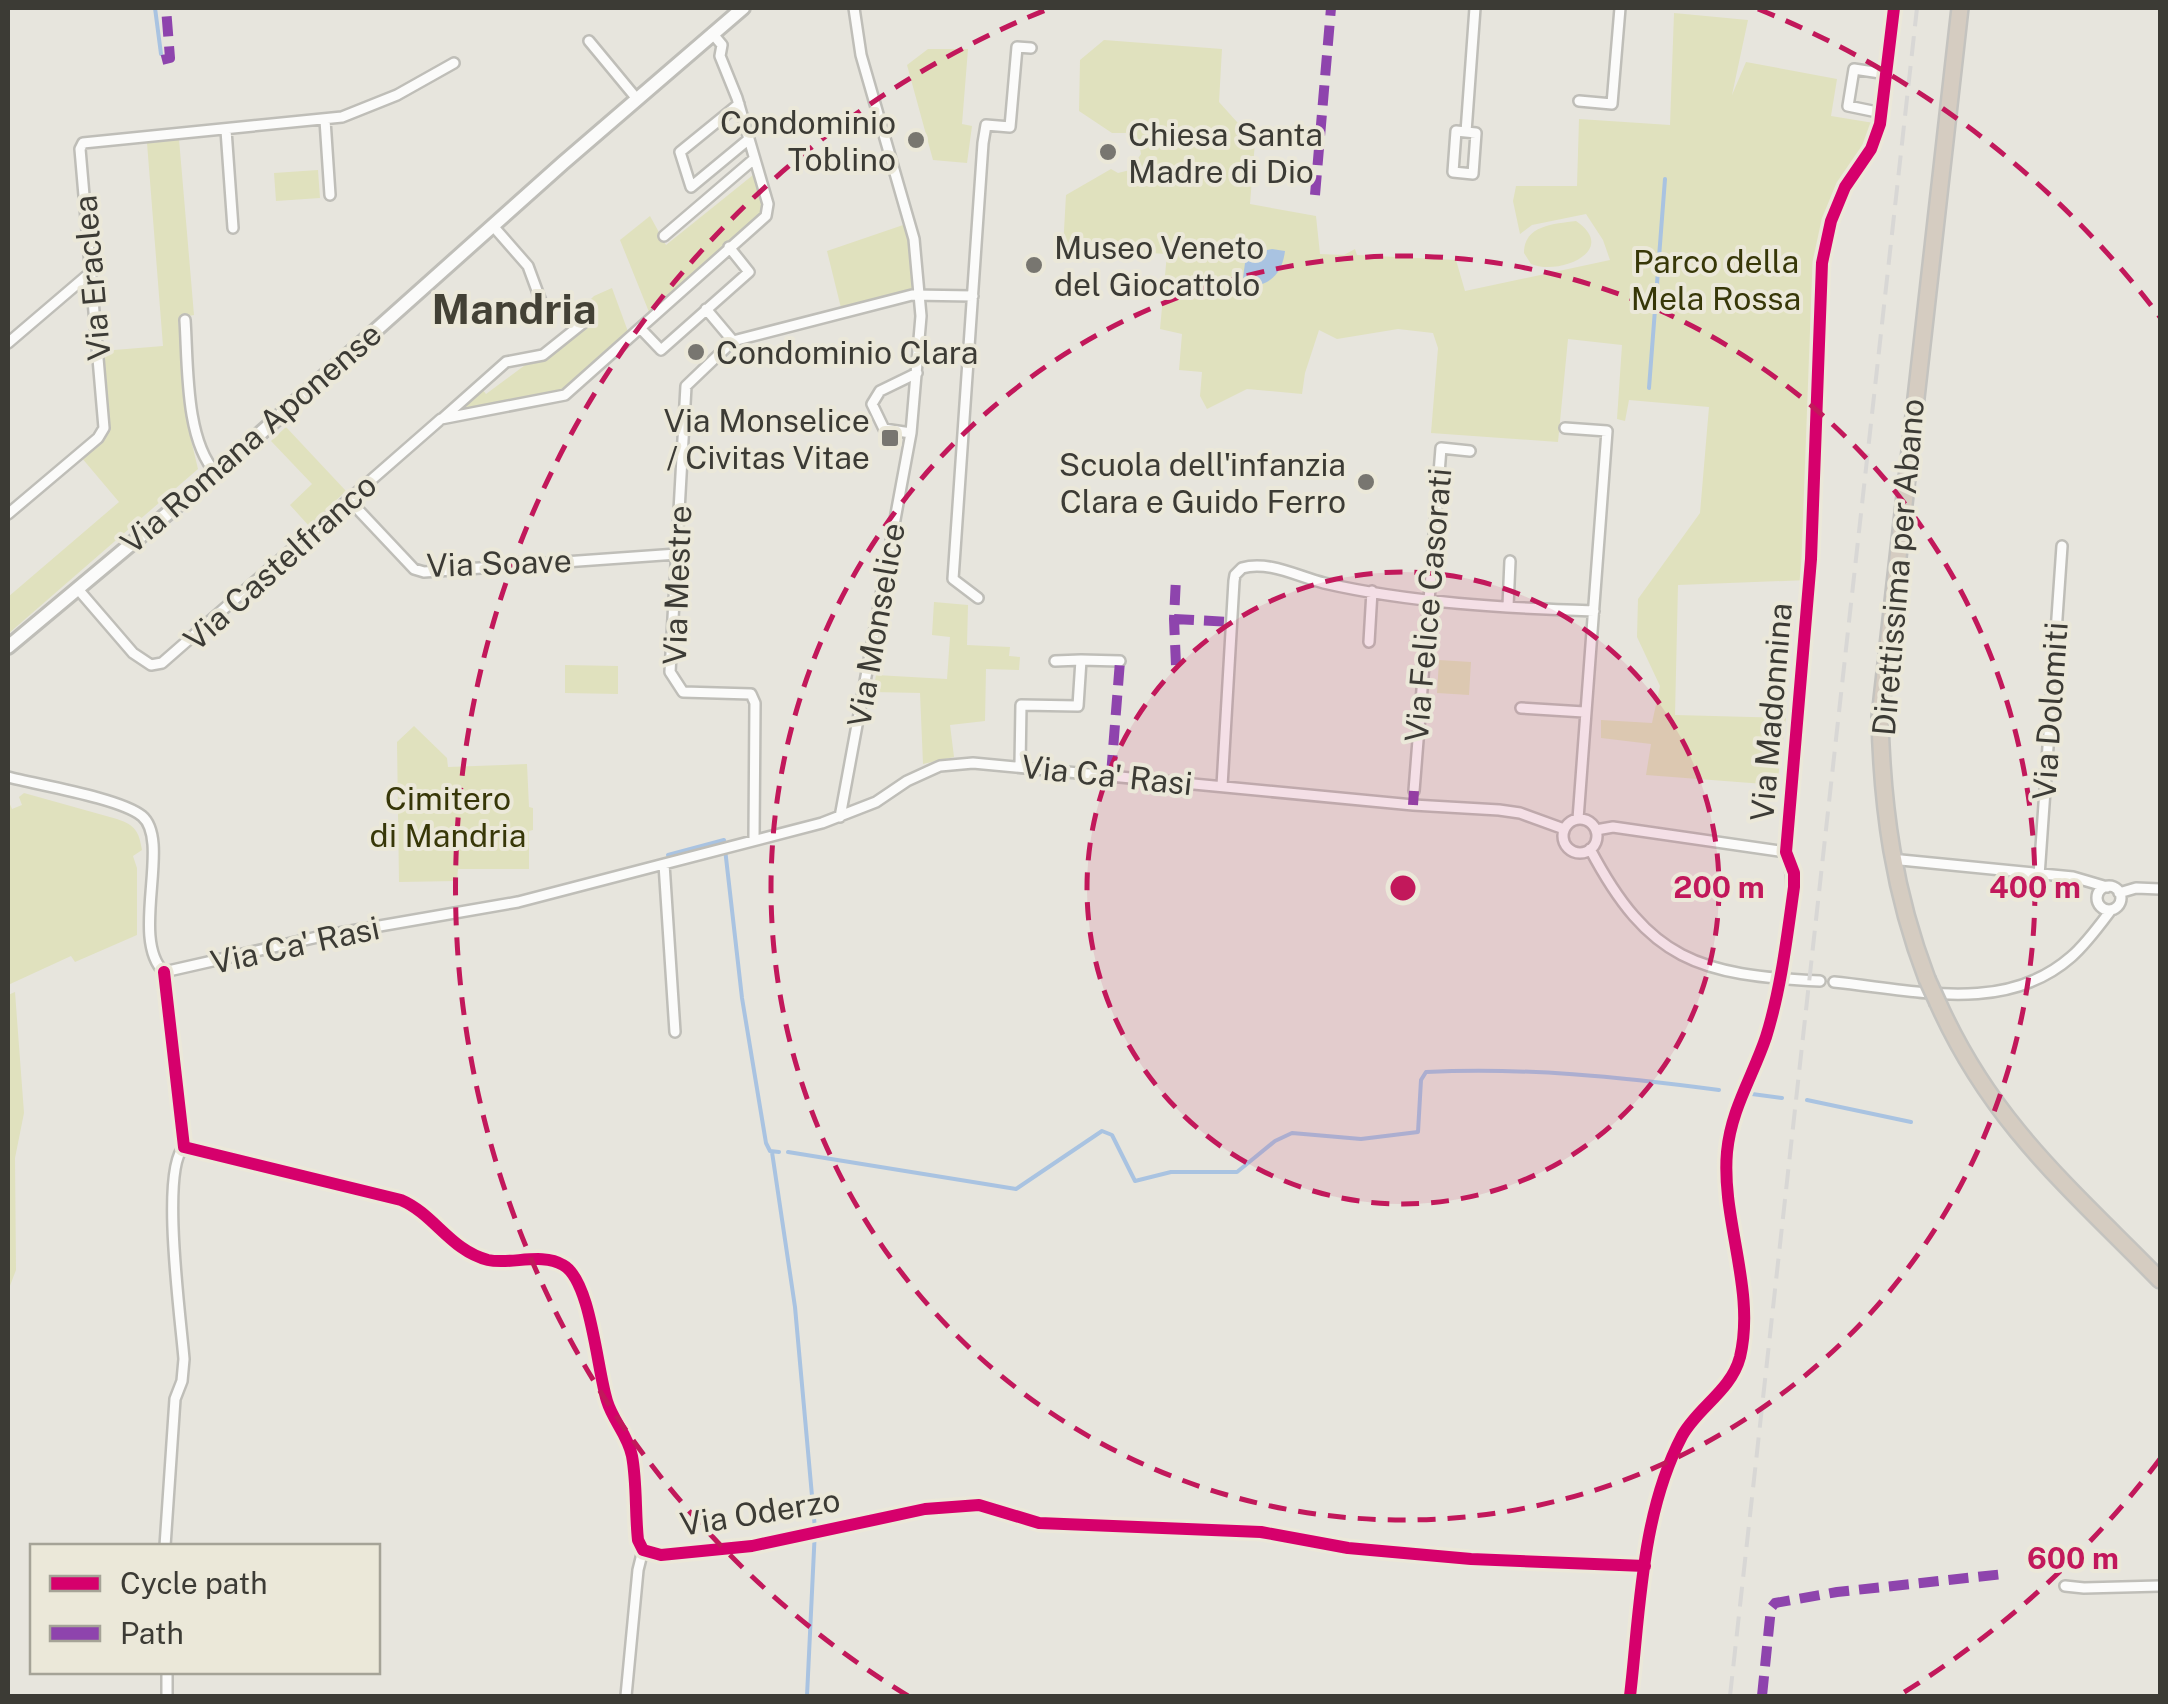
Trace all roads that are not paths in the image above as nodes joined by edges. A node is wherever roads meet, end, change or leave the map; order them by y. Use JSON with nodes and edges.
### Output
{"nodes":[{"id":1,"x":743,"y":8,"type":"edge"},
{"id":2,"x":854,"y":8,"type":"edge"},
{"id":3,"x":1474,"y":8,"type":"edge"},
{"id":4,"x":1620,"y":8,"type":"edge"},
{"id":5,"x":1894,"y":8,"type":"edge"},
{"id":6,"x":1960,"y":8,"type":"edge"},
{"id":7,"x":712,"y":33,"type":"junction"},
{"id":8,"x":589,"y":41,"type":"dead end"},
{"id":9,"x":701,"y":43,"type":"junction"},
{"id":10,"x":1031,"y":48,"type":"dead end"},
{"id":11,"x":720,"y":56,"type":"junction"},
{"id":12,"x":454,"y":63,"type":"dead end"},
{"id":13,"x":1887,"y":74,"type":"junction"},
{"id":14,"x":636,"y":100,"type":"junction"},
{"id":15,"x":1579,"y":101,"type":"dead end"},
{"id":16,"x":739,"y":104,"type":"junction"},
{"id":17,"x":1882,"y":113,"type":"junction"},
{"id":18,"x":325,"y":120,"type":"junction"},
{"id":19,"x":226,"y":130,"type":"junction"},
{"id":20,"x":1466,"y":132,"type":"junction"},
{"id":21,"x":749,"y":138,"type":"junction"},
{"id":22,"x":754,"y":159,"type":"junction"},
{"id":23,"x":691,"y":188,"type":"junction"},
{"id":24,"x":330,"y":194,"type":"dead end"},
{"id":25,"x":698,"y":207,"type":"junction"},
{"id":26,"x":494,"y":226,"type":"junction"},
{"id":27,"x":233,"y":228,"type":"dead end"},
{"id":28,"x":664,"y":236,"type":"dead end"},
{"id":29,"x":729,"y":247,"type":"junction"},
{"id":30,"x":90,"y":273,"type":"junction"},
{"id":31,"x":920,"y":295,"type":"junction"},
{"id":32,"x":973,"y":296,"type":"junction"},
{"id":33,"x":542,"y":304,"type":"dead end"},
{"id":34,"x":706,"y":309,"type":"junction"},
{"id":35,"x":185,"y":320,"type":"dead end"},
{"id":36,"x":584,"y":323,"type":"dead end"},
{"id":37,"x":640,"y":328,"type":"junction"},
{"id":38,"x":733,"y":341,"type":"junction"},
{"id":39,"x":8,"y":343,"type":"edge"},
{"id":40,"x":918,"y":373,"type":"junction"},
{"id":41,"x":441,"y":420,"type":"junction"},
{"id":42,"x":1565,"y":428,"type":"dead end"},
{"id":43,"x":910,"y":432,"type":"junction"},
{"id":44,"x":1470,"y":451,"type":"dead end"},
{"id":45,"x":216,"y":473,"type":"junction"},
{"id":46,"x":350,"y":500,"type":"junction"},
{"id":47,"x":8,"y":514,"type":"edge"},
{"id":48,"x":2062,"y":546,"type":"dead end"},
{"id":49,"x":677,"y":554,"type":"junction"},
{"id":50,"x":1510,"y":561,"type":"dead end"},
{"id":51,"x":76,"y":588,"type":"junction"},
{"id":52,"x":1372,"y":591,"type":"junction"},
{"id":53,"x":978,"y":598,"type":"dead end"},
{"id":54,"x":1428,"y":598,"type":"junction"},
{"id":55,"x":1508,"y":606,"type":"junction"},
{"id":56,"x":1594,"y":611,"type":"junction"},
{"id":57,"x":1369,"y":642,"type":"dead end"},
{"id":58,"x":8,"y":647,"type":"edge"},
{"id":59,"x":1082,"y":660,"type":"junction"},
{"id":60,"x":1055,"y":661,"type":"dead end"},
{"id":61,"x":1120,"y":661,"type":"dead end"},
{"id":62,"x":1520,"y":708,"type":"dead end"},
{"id":63,"x":1584,"y":712,"type":"junction"},
{"id":64,"x":1020,"y":765,"type":"junction"},
{"id":65,"x":8,"y":777,"type":"edge"},
{"id":66,"x":1222,"y":786,"type":"junction"},
{"id":67,"x":1414,"y":791,"type":"dead end"},
{"id":68,"x":840,"y":817,"type":"junction"},
{"id":69,"x":1578,"y":818,"type":"junction"},
{"id":70,"x":1564,"y":828,"type":"junction"},
{"id":71,"x":1596,"y":830,"type":"junction"},
{"id":72,"x":754,"y":840,"type":"junction"},
{"id":73,"x":1590,"y":849,"type":"junction"},
{"id":74,"x":1786,"y":852,"type":"junction"},
{"id":75,"x":1902,"y":860,"type":"dead end"},
{"id":76,"x":664,"y":864,"type":"junction"},
{"id":77,"x":2039,"y":876,"type":"junction"},
{"id":78,"x":2090,"y":883,"type":"junction"},
{"id":79,"x":2107,"y":887,"type":"junction"},
{"id":80,"x":2160,"y":889,"type":"edge"},
{"id":81,"x":2120,"y":898,"type":"junction"},
{"id":82,"x":2103,"y":903,"type":"junction"},
{"id":83,"x":164,"y":972,"type":"junction"},
{"id":84,"x":1820,"y":981,"type":"dead end"},
{"id":85,"x":1834,"y":982,"type":"dead end"},
{"id":86,"x":675,"y":1032,"type":"dead end"},
{"id":87,"x":184,"y":1147,"type":"junction"},
{"id":88,"x":2160,"y":1280,"type":"edge"},
{"id":89,"x":164,"y":1544,"type":"edge"},
{"id":90,"x":643,"y":1550,"type":"junction"},
{"id":91,"x":1644,"y":1566,"type":"junction"},
{"id":92,"x":2065,"y":1586,"type":"dead end"},
{"id":93,"x":2160,"y":1586,"type":"edge"},
{"id":94,"x":626,"y":1696,"type":"edge"},
{"id":95,"x":1630,"y":1696,"type":"edge"}],
"edges":[{"from":1,"to":7,"type":"street","name":"Via Romana Aponense"},
{"from":2,"to":31,"type":"street","name":"Via Monselice"},
{"from":3,"to":20,"type":"street"},
{"from":4,"to":15,"type":"street"},
{"from":5,"to":13,"type":"street","name":"Via Madonnina"},
{"from":6,"to":88,"type":"highway","name":"Direttissima per Abano","bridge":true},
{"from":7,"to":9,"type":"street","name":"Via Romana Aponense"},
{"from":7,"to":11,"type":"street","name":"Via Castelfranco"},
{"from":8,"to":14,"type":"street"},
{"from":9,"to":11,"type":"street"},
{"from":9,"to":14,"type":"street","name":"Via Romana Aponense"},
{"from":10,"to":32,"type":"street"},
{"from":11,"to":16,"type":"street","name":"Via Castelfranco"},
{"from":12,"to":18,"type":"street","name":"Via Eraclea"},
{"from":13,"to":17,"type":"street","name":"Via Madonnina"},
{"from":13,"to":17,"type":"street"},
{"from":14,"to":26,"type":"street","name":"Via Romana Aponense"},
{"from":16,"to":21,"type":"street","name":"Via Castelfranco"},
{"from":16,"to":23,"type":"street"},
{"from":17,"to":74,"type":"street","name":"Via Madonnina"},
{"from":18,"to":19,"type":"street","name":"Via Eraclea"},
{"from":18,"to":24,"type":"street"},
{"from":19,"to":27,"type":"street"},
{"from":19,"to":30,"type":"street","name":"Via Eraclea"},
{"from":20,"to":20,"type":"street"},
{"from":21,"to":22,"type":"street","name":"Via Castelfranco"},
{"from":21,"to":23,"type":"street"},
{"from":22,"to":25,"type":"street"},
{"from":22,"to":29,"type":"street","name":"Via Castelfranco"},
{"from":23,"to":25,"type":"street"},
{"from":25,"to":28,"type":"street"},
{"from":26,"to":33,"type":"street"},
{"from":26,"to":45,"type":"street","name":"Via Romana Aponense"},
{"from":29,"to":34,"type":"street"},
{"from":29,"to":37,"type":"street","name":"Via Castelfranco"},
{"from":30,"to":39,"type":"street"},
{"from":30,"to":47,"type":"street","name":"Via Eraclea"},
{"from":31,"to":32,"type":"street","name":"Via Mestre"},
{"from":31,"to":38,"type":"street","name":"Via Mestre"},
{"from":31,"to":40,"type":"street","name":"Via Monselice"},
{"from":32,"to":53,"type":"street"},
{"from":34,"to":37,"type":"street"},
{"from":34,"to":38,"type":"street"},
{"from":35,"to":45,"type":"street"},
{"from":36,"to":41,"type":"street","name":"Via Castelfranco"},
{"from":37,"to":41,"type":"street","name":"Via Castelfranco"},
{"from":38,"to":49,"type":"street","name":"Via Mestre"},
{"from":40,"to":43,"type":"street","name":"Via Monselice"},
{"from":40,"to":43,"type":"street"},
{"from":41,"to":46,"type":"street","name":"Via Castelfranco"},
{"from":42,"to":56,"type":"street"},
{"from":43,"to":68,"type":"street","name":"Via Monselice"},
{"from":44,"to":54,"type":"street","name":"Via Felice Casorati"},
{"from":45,"to":51,"type":"street","name":"Via Romana Aponense"},
{"from":46,"to":49,"type":"street","name":"Via Soave"},
{"from":46,"to":51,"type":"street","name":"Via Castelfranco"},
{"from":48,"to":77,"type":"street","name":"Via Dolomiti"},
{"from":49,"to":72,"type":"street","name":"Via Mestre"},
{"from":50,"to":55,"type":"street"},
{"from":51,"to":58,"type":"street","name":"Via Romana Aponense"},
{"from":52,"to":54,"type":"street"},
{"from":52,"to":57,"type":"street"},
{"from":52,"to":66,"type":"street"},
{"from":54,"to":55,"type":"street"},
{"from":54,"to":67,"type":"street","name":"Via Felice Casorati"},
{"from":55,"to":56,"type":"street"},
{"from":56,"to":63,"type":"street"},
{"from":59,"to":60,"type":"street"},
{"from":59,"to":61,"type":"street"},
{"from":59,"to":64,"type":"street"},
{"from":62,"to":63,"type":"street"},
{"from":63,"to":69,"type":"street"},
{"from":64,"to":66,"type":"street","name":"Via Ca' Rasi"},
{"from":64,"to":68,"type":"street","name":"Via Ca' Rasi"},
{"from":65,"to":83,"type":"street","name":"Via Ca' Rasi"},
{"from":66,"to":70,"type":"street","name":"Via Ca' Rasi"},
{"from":68,"to":72,"type":"street","name":"Via Ca' Rasi"},
{"from":69,"to":70,"type":"street"},
{"from":69,"to":71,"type":"street"},
{"from":70,"to":73,"type":"street","name":"Via Ca' Rasi"},
{"from":71,"to":73,"type":"street"},
{"from":71,"to":74,"type":"street"},
{"from":72,"to":76,"type":"street","name":"Via Ca' Rasi"},
{"from":73,"to":84,"type":"street","name":"Via Ca' Rasi"},
{"from":74,"to":91,"type":"street","name":"Via Madonnina","bridge":true},
{"from":75,"to":77,"type":"street"},
{"from":76,"to":83,"type":"street","name":"Via Ca' Rasi"},
{"from":76,"to":86,"type":"street"},
{"from":77,"to":78,"type":"street"},
{"from":78,"to":79,"type":"street"},
{"from":78,"to":82,"type":"street"},
{"from":79,"to":81,"type":"street"},
{"from":79,"to":82,"type":"street"},
{"from":80,"to":81,"type":"street"},
{"from":81,"to":82,"type":"street"},
{"from":82,"to":85,"type":"street"},
{"from":83,"to":87,"type":"street"},
{"from":87,"to":89,"type":"street"},
{"from":87,"to":90,"type":"street","name":"Via Oderzo"},
{"from":90,"to":91,"type":"street","name":"Via Oderzo"},
{"from":90,"to":94,"type":"street","name":"Via Oderzo"},
{"from":91,"to":95,"type":"street","name":"Via Madonnina"},
{"from":92,"to":93,"type":"street"}]}
